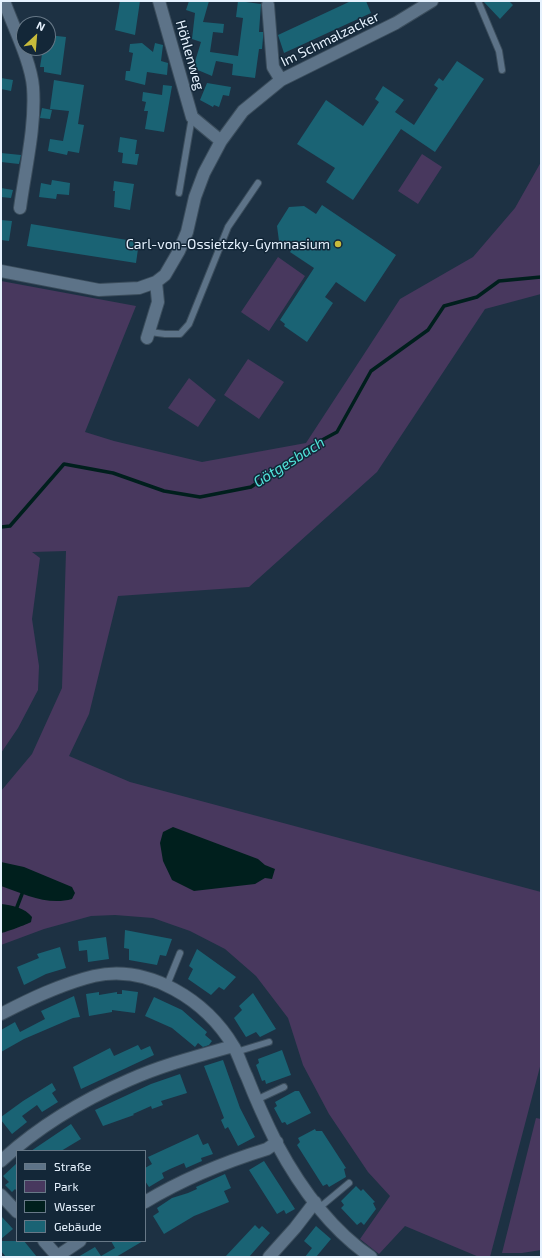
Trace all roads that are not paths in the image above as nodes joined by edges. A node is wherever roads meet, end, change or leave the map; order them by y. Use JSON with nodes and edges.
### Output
{"nodes":[{"id":1,"x":4,"y":1,"type":"edge"},
{"id":2,"x":159,"y":1,"type":"edge"},
{"id":3,"x":432,"y":1,"type":"edge"},
{"id":4,"x":478,"y":1,"type":"edge"},
{"id":5,"x":268,"y":5,"type":"dead end"},
{"id":6,"x":502,"y":70,"type":"dead end"},
{"id":7,"x":281,"y":80,"type":"junction"},
{"id":8,"x":192,"y":117,"type":"junction"},
{"id":9,"x":221,"y":141,"type":"junction"},
{"id":10,"x":258,"y":183,"type":"dead end"},
{"id":11,"x":179,"y":193,"type":"dead end"},
{"id":12,"x":20,"y":208,"type":"dead end"},
{"id":13,"x":1,"y":271,"type":"edge"},
{"id":14,"x":156,"y":282,"type":"junction"},
{"id":15,"x":149,"y":335,"type":"joint"},
{"id":16,"x":180,"y":953,"type":"dead end"},
{"id":17,"x":167,"y":986,"type":"junction"},
{"id":18,"x":1,"y":1014,"type":"edge"},
{"id":19,"x":269,"y":1042,"type":"dead end"},
{"id":20,"x":235,"y":1049,"type":"junction"},
{"id":21,"x":284,"y":1087,"type":"dead end"},
{"id":22,"x":256,"y":1100,"type":"junction"},
{"id":23,"x":276,"y":1142,"type":"junction"},
{"id":24,"x":1,"y":1161,"type":"edge"},
{"id":25,"x":349,"y":1183,"type":"dead end"},
{"id":26,"x":1,"y":1196,"type":"edge"},
{"id":27,"x":146,"y":1201,"type":"edge"},
{"id":28,"x":317,"y":1205,"type":"junction"},
{"id":29,"x":16,"y":1211,"type":"edge"},
{"id":30,"x":45,"y":1242,"type":"edge"},
{"id":31,"x":79,"y":1242,"type":"edge"},
{"id":32,"x":57,"y":1257,"type":"edge"},
{"id":33,"x":269,"y":1257,"type":"edge"},
{"id":34,"x":371,"y":1257,"type":"edge"}],
"edges":[{"from":1,"to":12,"type":"street"},
{"from":2,"to":8,"type":"street","name":"Höhlenweg"},
{"from":3,"to":7,"type":"street","name":"Im Schmalzacker"},
{"from":4,"to":6,"type":"lane"},
{"from":5,"to":7,"type":"street","name":"Im Schmalzacker"},
{"from":7,"to":9,"type":"street","name":"Im Schmalzacker"},
{"from":8,"to":9,"type":"street"},
{"from":8,"to":11,"type":"lane","name":"Höhlenweg"},
{"from":9,"to":14,"type":"street","name":"Im Schmalzacker"},
{"from":10,"to":15,"type":"lane"},
{"from":13,"to":14,"type":"street"},
{"from":14,"to":15,"type":"street"},
{"from":16,"to":17,"type":"lane"},
{"from":17,"to":18,"type":"street"},
{"from":17,"to":20,"type":"street"},
{"from":19,"to":20,"type":"lane"},
{"from":20,"to":22,"type":"street"},
{"from":20,"to":24,"type":"street"},
{"from":21,"to":22,"type":"lane"},
{"from":22,"to":23,"type":"street"},
{"from":23,"to":27,"type":"street"},
{"from":23,"to":28,"type":"street"},
{"from":25,"to":28,"type":"lane"},
{"from":26,"to":29,"type":"street"},
{"from":28,"to":33,"type":"street"},
{"from":28,"to":34,"type":"street"},
{"from":30,"to":32,"type":"street"},
{"from":31,"to":32,"type":"street"}]}
